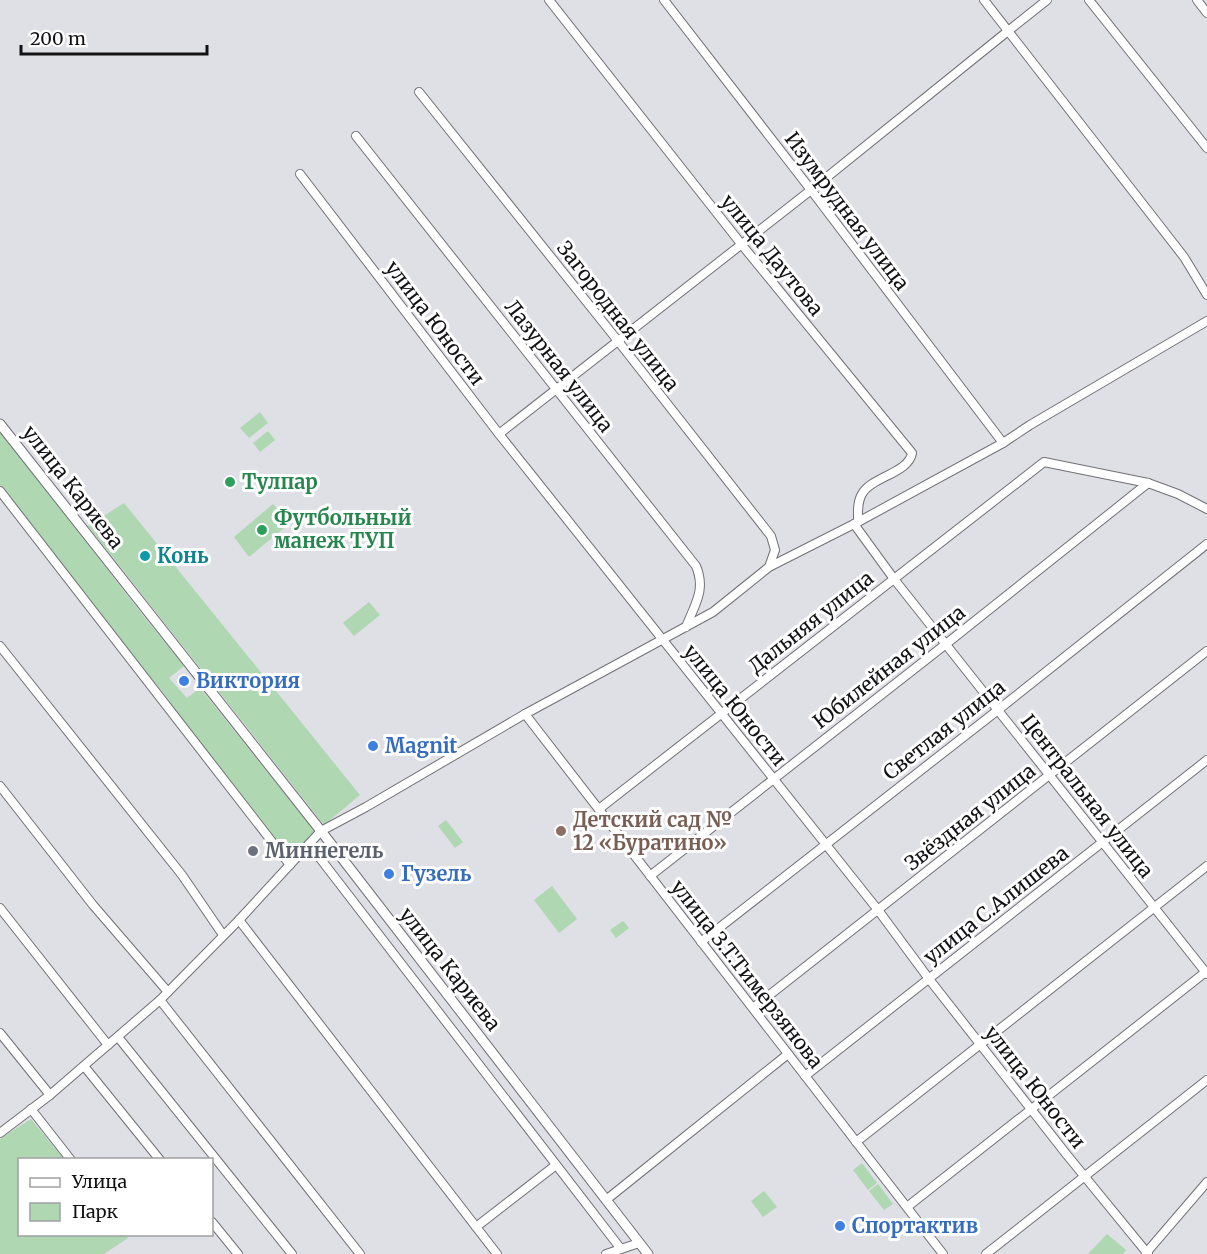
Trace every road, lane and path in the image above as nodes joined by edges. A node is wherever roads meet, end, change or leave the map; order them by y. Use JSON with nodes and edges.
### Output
{"nodes":[{"id":1,"x":549,"y":0,"type":"edge"},
{"id":2,"x":664,"y":0,"type":"edge"},
{"id":3,"x":984,"y":0,"type":"edge"},
{"id":4,"x":1047,"y":0,"type":"edge"},
{"id":5,"x":1089,"y":0,"type":"edge"},
{"id":6,"x":1197,"y":0,"type":"edge"},
{"id":7,"x":1207,"y":14,"type":"edge"},
{"id":8,"x":1008,"y":31,"type":"junction"},
{"id":9,"x":419,"y":92,"type":"dead end"},
{"id":10,"x":356,"y":136,"type":"dead end"},
{"id":11,"x":1207,"y":148,"type":"edge"},
{"id":12,"x":300,"y":174,"type":"dead end"},
{"id":13,"x":812,"y":190,"type":"junction"},
{"id":14,"x":742,"y":245,"type":"junction"},
{"id":15,"x":1207,"y":295,"type":"edge"},
{"id":16,"x":1207,"y":321,"type":"edge"},
{"id":17,"x":618,"y":341,"type":"junction"},
{"id":18,"x":556,"y":390,"type":"junction"},
{"id":19,"x":0,"y":424,"type":"edge"},
{"id":20,"x":499,"y":434,"type":"junction"},
{"id":21,"x":1003,"y":443,"type":"junction"},
{"id":22,"x":1148,"y":483,"type":"junction"},
{"id":23,"x":0,"y":491,"type":"edge"},
{"id":24,"x":1207,"y":509,"type":"edge"},
{"id":25,"x":856,"y":523,"type":"junction"},
{"id":26,"x":1207,"y":544,"type":"edge"},
{"id":27,"x":769,"y":567,"type":"junction"},
{"id":28,"x":894,"y":579,"type":"junction"},
{"id":29,"x":686,"y":627,"type":"junction"},
{"id":30,"x":662,"y":639,"type":"junction"},
{"id":31,"x":946,"y":644,"type":"junction"},
{"id":32,"x":0,"y":646,"type":"edge"},
{"id":33,"x":1207,"y":651,"type":"edge"},
{"id":34,"x":998,"y":710,"type":"junction"},
{"id":35,"x":720,"y":713,"type":"junction"},
{"id":36,"x":525,"y":714,"type":"junction"},
{"id":37,"x":1207,"y":760,"type":"edge"},
{"id":38,"x":1050,"y":774,"type":"junction"},
{"id":39,"x":773,"y":779,"type":"junction"},
{"id":40,"x":0,"y":786,"type":"edge"},
{"id":41,"x":599,"y":809,"type":"junction"},
{"id":42,"x":321,"y":831,"type":"junction"},
{"id":43,"x":1103,"y":842,"type":"junction"},
{"id":44,"x":309,"y":844,"type":"junction"},
{"id":45,"x":825,"y":844,"type":"junction"},
{"id":46,"x":290,"y":865,"type":"junction"},
{"id":47,"x":1207,"y":866,"type":"edge"},
{"id":48,"x":650,"y":876,"type":"junction"},
{"id":49,"x":1155,"y":907,"type":"junction"},
{"id":50,"x":0,"y":908,"type":"edge"},
{"id":51,"x":878,"y":910,"type":"junction"},
{"id":52,"x":239,"y":920,"type":"junction"},
{"id":53,"x":223,"y":935,"type":"junction"},
{"id":54,"x":701,"y":942,"type":"junction"},
{"id":55,"x":1207,"y":972,"type":"edge"},
{"id":56,"x":929,"y":979,"type":"junction"},
{"id":57,"x":168,"y":992,"type":"junction"},
{"id":58,"x":160,"y":1000,"type":"junction"},
{"id":59,"x":753,"y":1008,"type":"junction"},
{"id":60,"x":0,"y":1033,"type":"edge"},
{"id":61,"x":118,"y":1037,"type":"junction"},
{"id":62,"x":980,"y":1044,"type":"junction"},
{"id":63,"x":108,"y":1045,"type":"junction"},
{"id":64,"x":788,"y":1054,"type":"junction"},
{"id":65,"x":84,"y":1066,"type":"junction"},
{"id":66,"x":805,"y":1076,"type":"junction"},
{"id":67,"x":1207,"y":1080,"type":"edge"},
{"id":68,"x":50,"y":1095,"type":"junction"},
{"id":69,"x":31,"y":1109,"type":"junction"},
{"id":70,"x":1031,"y":1109,"type":"junction"},
{"id":71,"x":0,"y":1133,"type":"edge"},
{"id":72,"x":856,"y":1142,"type":"junction"},
{"id":73,"x":70,"y":1158,"type":"edge"},
{"id":74,"x":158,"y":1158,"type":"edge"},
{"id":75,"x":556,"y":1165,"type":"junction"},
{"id":76,"x":1084,"y":1176,"type":"junction"},
{"id":77,"x":1207,"y":1182,"type":"edge"},
{"id":78,"x":606,"y":1200,"type":"junction"},
{"id":79,"x":907,"y":1207,"type":"junction"},
{"id":80,"x":213,"y":1223,"type":"edge"},
{"id":81,"x":476,"y":1227,"type":"junction"},
{"id":82,"x":639,"y":1243,"type":"junction"},
{"id":83,"x":621,"y":1249,"type":"junction"},
{"id":84,"x":1147,"y":1253,"type":"edge"},
{"id":85,"x":238,"y":1254,"type":"edge"},
{"id":86,"x":292,"y":1254,"type":"edge"},
{"id":87,"x":360,"y":1254,"type":"edge"},
{"id":88,"x":497,"y":1254,"type":"edge"},
{"id":89,"x":606,"y":1254,"type":"edge"},
{"id":90,"x":648,"y":1254,"type":"edge"},
{"id":91,"x":943,"y":1254,"type":"edge"},
{"id":92,"x":986,"y":1254,"type":"edge"}],
"edges":[{"from":1,"to":14,"type":"street","name":"улица Даутова"},
{"from":2,"to":13,"type":"street","name":"Изумрудная улица"},
{"from":3,"to":8,"type":"street"},
{"from":4,"to":8,"type":"street"},
{"from":5,"to":11,"type":"street"},
{"from":6,"to":7,"type":"street"},
{"from":8,"to":13,"type":"street"},
{"from":8,"to":15,"type":"street"},
{"from":9,"to":17,"type":"street","name":"Загородная улица"},
{"from":10,"to":18,"type":"street","name":"Лазурная улица"},
{"from":12,"to":20,"type":"street","name":"улица Юности"},
{"from":13,"to":14,"type":"street"},
{"from":13,"to":21,"type":"street","name":"Изумрудная улица"},
{"from":14,"to":17,"type":"street"},
{"from":14,"to":25,"type":"street","name":"улица Даутова"},
{"from":16,"to":21,"type":"street"},
{"from":17,"to":18,"type":"street"},
{"from":17,"to":27,"type":"street","name":"Загородная улица"},
{"from":18,"to":20,"type":"street"},
{"from":18,"to":29,"type":"street","name":"Лазурная улица"},
{"from":19,"to":42,"type":"main road","name":"улица Кариева"},
{"from":20,"to":30,"type":"street","name":"улица Юности"},
{"from":21,"to":25,"type":"street"},
{"from":22,"to":24,"type":"street"},
{"from":22,"to":28,"type":"street","name":"Дальняя улица"},
{"from":22,"to":31,"type":"street","name":"Юбилейная улица"},
{"from":23,"to":46,"type":"street"},
{"from":25,"to":27,"type":"street"},
{"from":25,"to":28,"type":"street","name":"Центральная улица"},
{"from":26,"to":34,"type":"street","name":"Светлая улица"},
{"from":27,"to":29,"type":"street"},
{"from":28,"to":31,"type":"street","name":"Центральная улица"},
{"from":28,"to":35,"type":"street","name":"Дальняя улица"},
{"from":29,"to":30,"type":"street"},
{"from":30,"to":35,"type":"street","name":"улица Юности"},
{"from":30,"to":36,"type":"street"},
{"from":31,"to":34,"type":"street","name":"Центральная улица"},
{"from":31,"to":39,"type":"street","name":"Юбилейная улица"},
{"from":32,"to":53,"type":"street"},
{"from":33,"to":38,"type":"street","name":"Звёздная улица"},
{"from":34,"to":38,"type":"street","name":"Центральная улица"},
{"from":34,"to":45,"type":"street","name":"Светлая улица"},
{"from":35,"to":39,"type":"street","name":"улица Юности"},
{"from":35,"to":41,"type":"street","name":"Дальняя улица"},
{"from":36,"to":41,"type":"street","name":"улица З.Т.Тимерзянова"},
{"from":36,"to":42,"type":"street"},
{"from":37,"to":43,"type":"street","name":"улица С.Алишева"},
{"from":38,"to":43,"type":"street","name":"Центральная улица"},
{"from":38,"to":51,"type":"street","name":"Звёздная улица"},
{"from":39,"to":45,"type":"street","name":"улица Юности"},
{"from":39,"to":48,"type":"street","name":"Юбилейная улица"},
{"from":40,"to":57,"type":"street"},
{"from":41,"to":48,"type":"street","name":"улица З.Т.Тимерзянова"},
{"from":42,"to":44,"type":"street"},
{"from":42,"to":78,"type":"main road","name":"улица Кариева"},
{"from":43,"to":49,"type":"street","name":"Центральная улица"},
{"from":43,"to":56,"type":"street","name":"улица С.Алишева"},
{"from":44,"to":46,"type":"street"},
{"from":44,"to":75,"type":"street"},
{"from":45,"to":51,"type":"street","name":"улица Юности"},
{"from":45,"to":54,"type":"street","name":"Светлая улица"},
{"from":46,"to":52,"type":"street"},
{"from":47,"to":49,"type":"street"},
{"from":48,"to":54,"type":"street","name":"улица З.Т.Тимерзянова"},
{"from":49,"to":55,"type":"street","name":"Центральная улица"},
{"from":49,"to":62,"type":"street"},
{"from":50,"to":63,"type":"street"},
{"from":51,"to":56,"type":"street","name":"улица Юности"},
{"from":51,"to":59,"type":"street","name":"Звёздная улица"},
{"from":52,"to":53,"type":"street"},
{"from":52,"to":81,"type":"street"},
{"from":53,"to":57,"type":"street"},
{"from":54,"to":59,"type":"street","name":"улица З.Т.Тимерзянова"},
{"from":55,"to":70,"type":"street"},
{"from":56,"to":62,"type":"street","name":"улица Юности"},
{"from":56,"to":66,"type":"street","name":"улица С.Алишева"},
{"from":57,"to":58,"type":"street"},
{"from":58,"to":61,"type":"street"},
{"from":58,"to":87,"type":"street"},
{"from":59,"to":64,"type":"street","name":"улица З.Т.Тимерзянова"},
{"from":60,"to":68,"type":"street"},
{"from":61,"to":63,"type":"street"},
{"from":61,"to":86,"type":"street"},
{"from":62,"to":70,"type":"street","name":"улица Юности"},
{"from":62,"to":72,"type":"street"},
{"from":63,"to":65,"type":"street"},
{"from":64,"to":66,"type":"street","name":"улица З.Т.Тимерзянова"},
{"from":64,"to":78,"type":"street"},
{"from":65,"to":68,"type":"street"},
{"from":65,"to":74,"type":"street"},
{"from":66,"to":72,"type":"street","name":"улица З.Т.Тимерзянова"},
{"from":67,"to":76,"type":"street"},
{"from":68,"to":69,"type":"street"},
{"from":69,"to":71,"type":"street"},
{"from":69,"to":73,"type":"street"},
{"from":70,"to":76,"type":"street","name":"улица Юности"},
{"from":70,"to":79,"type":"street"},
{"from":72,"to":79,"type":"street","name":"улица З.Т.Тимерзянова"},
{"from":75,"to":81,"type":"street"},
{"from":75,"to":83,"type":"street"},
{"from":76,"to":84,"type":"street","name":"улица Юности"},
{"from":76,"to":92,"type":"street"},
{"from":77,"to":84,"type":"street"},
{"from":78,"to":82,"type":"main road","name":"улица Кариева"},
{"from":79,"to":91,"type":"street","name":"улица З.Т.Тимерзянова"},
{"from":80,"to":85,"type":"street"},
{"from":81,"to":88,"type":"street"},
{"from":82,"to":83,"type":"street"},
{"from":82,"to":90,"type":"main road","name":"улица Кариева"},
{"from":83,"to":89,"type":"street"}]}
